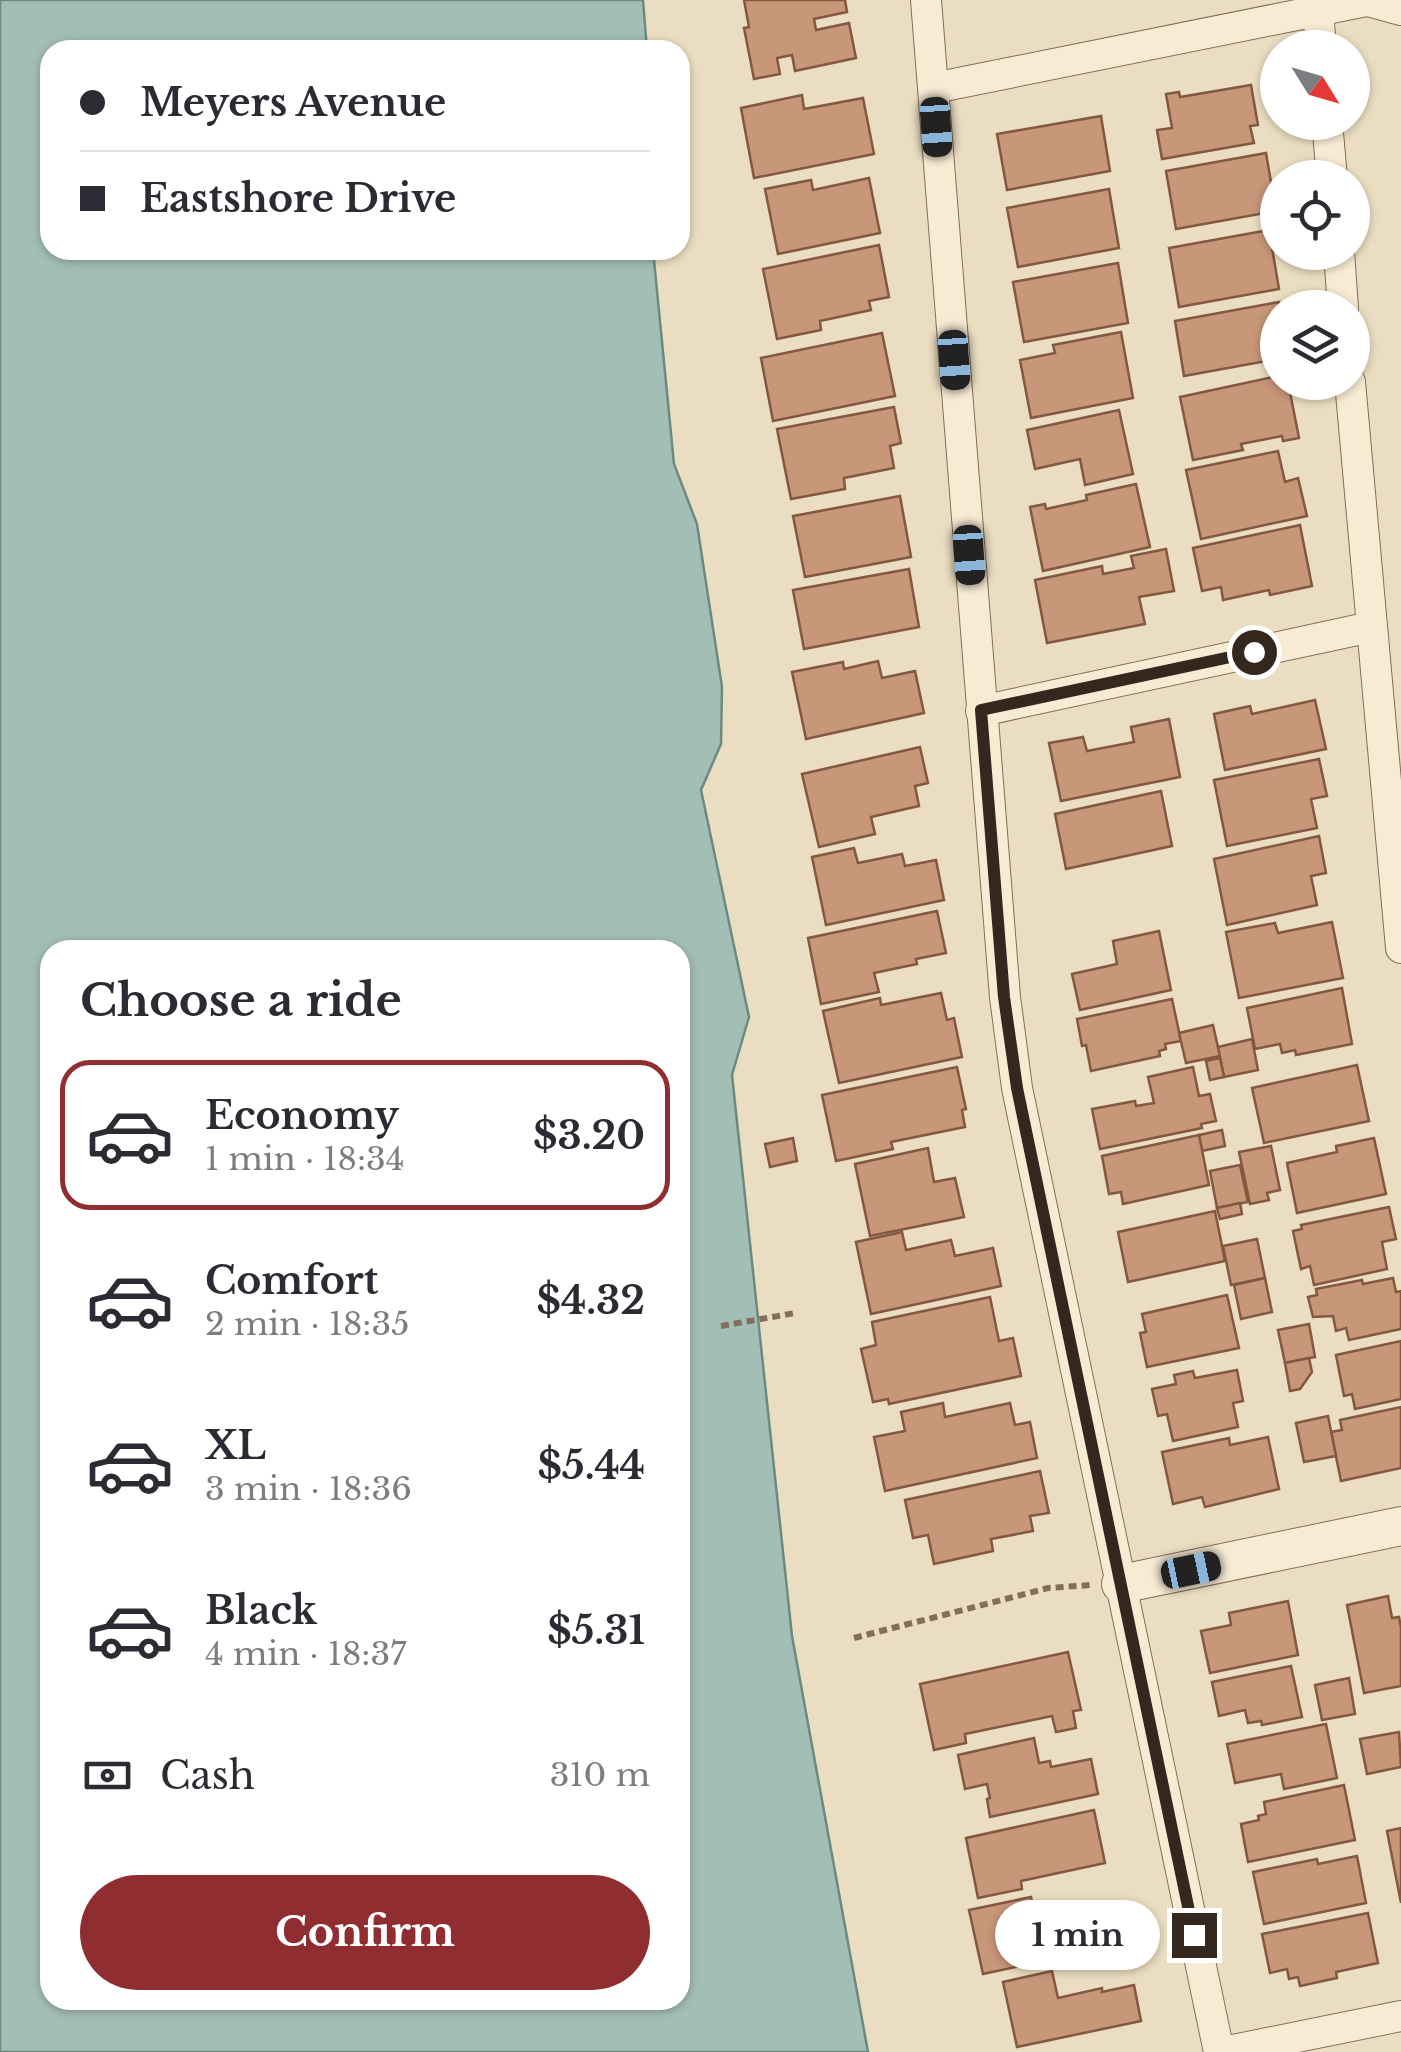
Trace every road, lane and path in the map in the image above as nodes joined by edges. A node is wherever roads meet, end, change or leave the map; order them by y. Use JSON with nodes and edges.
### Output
{"nodes":[{"id":1,"x":926,"y":0,"type":"edge"},
{"id":2,"x":1370,"y":0,"type":"edge"},
{"id":3,"x":1401,"y":10,"type":"edge"},
{"id":4,"x":1318,"y":11,"type":"junction"},
{"id":5,"x":1320,"y":30,"type":"edge"},
{"id":6,"x":934,"y":88,"type":"junction"},
{"id":7,"x":1352,"y":400,"type":"edge"},
{"id":8,"x":1371,"y":627,"type":"junction"},
{"id":9,"x":981,"y":710,"type":"junction"},
{"id":10,"x":1401,"y":948,"type":"edge"},
{"id":11,"x":795,"y":1312,"type":"dead end"},
{"id":12,"x":721,"y":1326,"type":"dead end"},
{"id":13,"x":1401,"y":1526,"type":"edge"},
{"id":14,"x":1121,"y":1584,"type":"junction"},
{"id":15,"x":854,"y":1638,"type":"dead end"},
{"id":16,"x":1401,"y":2016,"type":"edge"},
{"id":17,"x":1221,"y":2052,"type":"edge"}],
"edges":[{"from":1,"to":6,"type":"street"},
{"from":2,"to":3,"type":"street"},
{"from":2,"to":4,"type":"street"},
{"from":4,"to":5,"type":"street"},
{"from":4,"to":6,"type":"street"},
{"from":6,"to":9,"type":"street"},
{"from":7,"to":8,"type":"street"},
{"from":8,"to":9,"type":"street"},
{"from":8,"to":10,"type":"street"},
{"from":9,"to":14,"type":"street"},
{"from":11,"to":12,"type":"path"},
{"from":13,"to":14,"type":"street"},
{"from":14,"to":15,"type":"path"},
{"from":14,"to":17,"type":"street"},
{"from":16,"to":17,"type":"street"}]}
